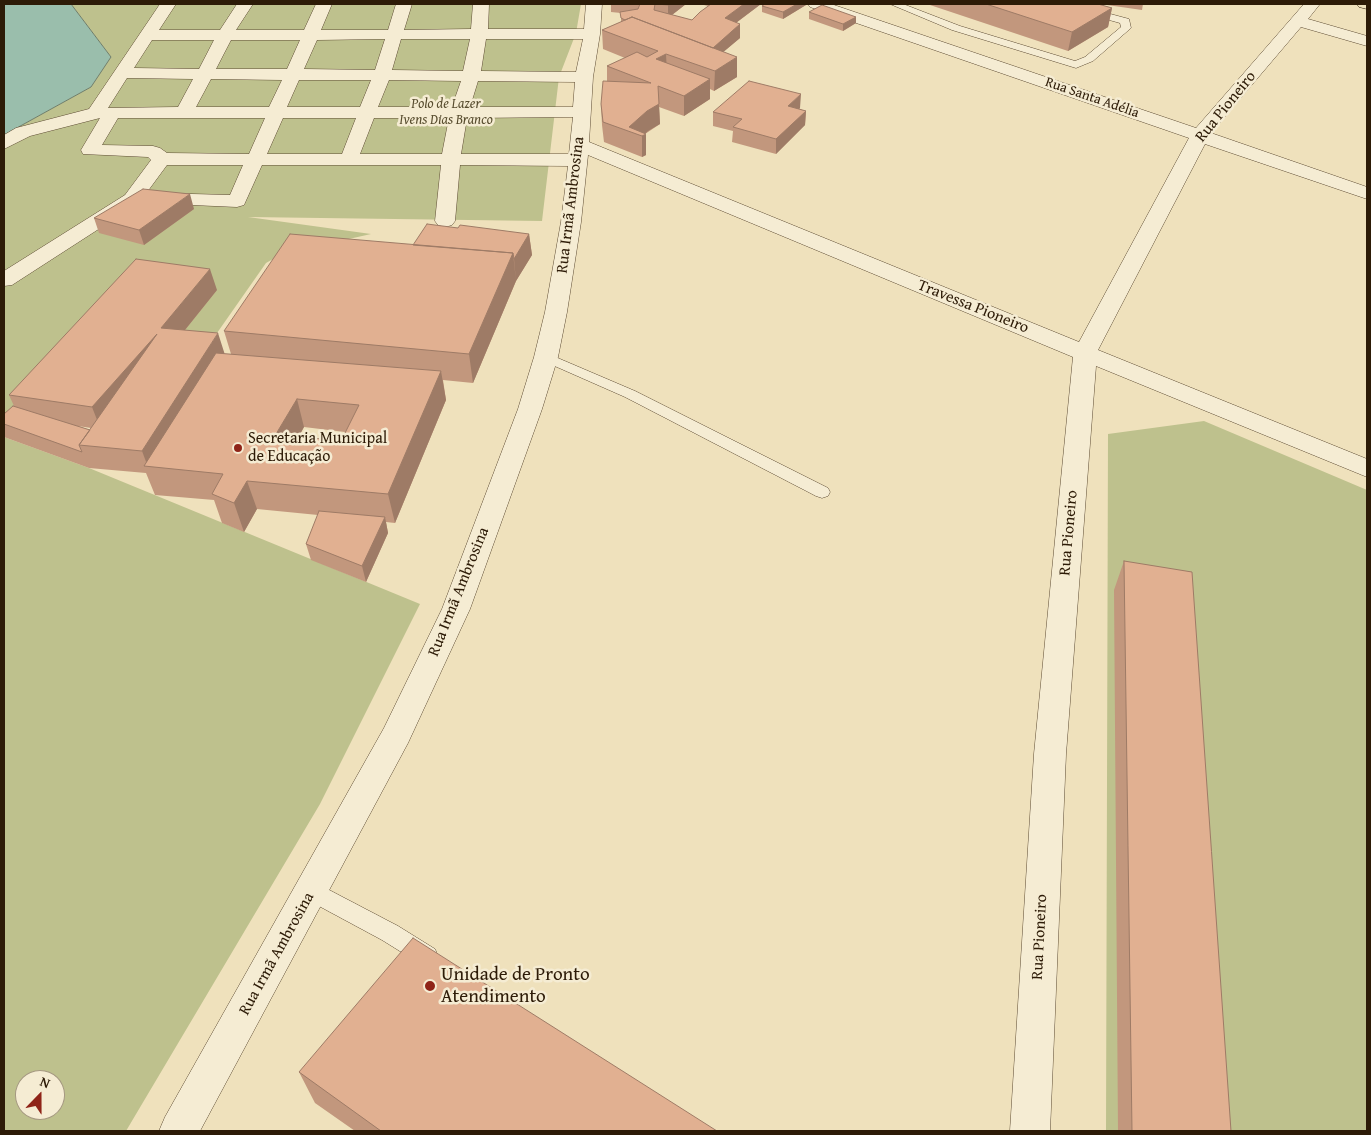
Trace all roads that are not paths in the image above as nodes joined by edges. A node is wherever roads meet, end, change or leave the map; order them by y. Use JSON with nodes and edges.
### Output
{"nodes":[{"id":1,"x":168,"y":4,"type":"edge"},
{"id":2,"x":245,"y":4,"type":"edge"},
{"id":3,"x":324,"y":4,"type":"edge"},
{"id":4,"x":404,"y":4,"type":"edge"},
{"id":5,"x":481,"y":4,"type":"edge"},
{"id":6,"x":594,"y":4,"type":"edge"},
{"id":7,"x":816,"y":4,"type":"edge"},
{"id":8,"x":895,"y":4,"type":"edge"},
{"id":9,"x":1078,"y":8,"type":"edge"},
{"id":10,"x":1306,"y":12,"type":"edge"},
{"id":11,"x":394,"y":34,"type":"junction"},
{"id":12,"x":592,"y":34,"type":"junction"},
{"id":13,"x":147,"y":35,"type":"junction"},
{"id":14,"x":224,"y":35,"type":"junction"},
{"id":15,"x":310,"y":35,"type":"junction"},
{"id":16,"x":479,"y":35,"type":"junction"},
{"id":17,"x":1367,"y":41,"type":"edge"},
{"id":18,"x":122,"y":73,"type":"junction"},
{"id":19,"x":204,"y":73,"type":"junction"},
{"id":20,"x":294,"y":73,"type":"junction"},
{"id":21,"x":382,"y":75,"type":"junction"},
{"id":22,"x":471,"y":76,"type":"junction"},
{"id":23,"x":584,"y":77,"type":"junction"},
{"id":24,"x":184,"y":112,"type":"junction"},
{"id":25,"x":276,"y":112,"type":"junction"},
{"id":26,"x":367,"y":112,"type":"junction"},
{"id":27,"x":459,"y":112,"type":"junction"},
{"id":28,"x":581,"y":112,"type":"junction"},
{"id":29,"x":103,"y":113,"type":"junction"},
{"id":30,"x":1200,"y":135,"type":"junction"},
{"id":31,"x":4,"y":142,"type":"edge"},
{"id":32,"x":578,"y":152,"type":"junction"},
{"id":33,"x":451,"y":158,"type":"junction"},
{"id":34,"x":162,"y":159,"type":"junction"},
{"id":35,"x":256,"y":159,"type":"junction"},
{"id":36,"x":349,"y":159,"type":"junction"},
{"id":37,"x":1367,"y":193,"type":"edge"},
{"id":38,"x":132,"y":199,"type":"junction"},
{"id":39,"x":444,"y":221,"type":"dead end"},
{"id":40,"x":4,"y":280,"type":"edge"},
{"id":41,"x":1085,"y":353,"type":"junction"},
{"id":42,"x":546,"y":357,"type":"junction"},
{"id":43,"x":1367,"y":469,"type":"edge"},
{"id":44,"x":822,"y":492,"type":"dead end"},
{"id":45,"x":312,"y":890,"type":"junction"},
{"id":46,"x":449,"y":970,"type":"edge"},
{"id":47,"x":179,"y":1131,"type":"edge"},
{"id":48,"x":1030,"y":1131,"type":"edge"}],
"edges":[{"from":1,"to":13,"type":"street"},
{"from":2,"to":14,"type":"street"},
{"from":3,"to":15,"type":"street"},
{"from":4,"to":11,"type":"street"},
{"from":5,"to":16,"type":"street"},
{"from":6,"to":12,"type":"street","name":"Rua Irmã Ambrosina"},
{"from":7,"to":30,"type":"street","name":"Rua Santa Adélia"},
{"from":8,"to":9,"type":"lane"},
{"from":10,"to":17,"type":"street"},
{"from":10,"to":30,"type":"street","name":"Rua Pioneiro"},
{"from":11,"to":15,"type":"street"},
{"from":11,"to":16,"type":"street"},
{"from":11,"to":21,"type":"street"},
{"from":12,"to":16,"type":"street"},
{"from":12,"to":23,"type":"street","name":"Rua Irmã Ambrosina"},
{"from":13,"to":14,"type":"street"},
{"from":13,"to":18,"type":"street"},
{"from":14,"to":15,"type":"street"},
{"from":14,"to":19,"type":"street"},
{"from":15,"to":20,"type":"street"},
{"from":16,"to":22,"type":"street"},
{"from":18,"to":19,"type":"street"},
{"from":18,"to":29,"type":"street"},
{"from":19,"to":20,"type":"street"},
{"from":19,"to":24,"type":"street"},
{"from":20,"to":21,"type":"street"},
{"from":20,"to":25,"type":"street"},
{"from":21,"to":22,"type":"street"},
{"from":21,"to":26,"type":"street"},
{"from":22,"to":23,"type":"street"},
{"from":22,"to":27,"type":"street"},
{"from":23,"to":28,"type":"street","name":"Rua Irmã Ambrosina"},
{"from":24,"to":25,"type":"street"},
{"from":24,"to":29,"type":"street"},
{"from":25,"to":26,"type":"street"},
{"from":25,"to":35,"type":"street"},
{"from":26,"to":27,"type":"street"},
{"from":26,"to":36,"type":"street"},
{"from":27,"to":28,"type":"street"},
{"from":27,"to":33,"type":"street"},
{"from":28,"to":32,"type":"street","name":"Rua Irmã Ambrosina"},
{"from":29,"to":31,"type":"street"},
{"from":29,"to":34,"type":"street"},
{"from":30,"to":37,"type":"street","name":"Rua Santa Adélia"},
{"from":30,"to":41,"type":"street","name":"Rua Pioneiro"},
{"from":32,"to":33,"type":"street"},
{"from":32,"to":41,"type":"street","name":"Travessa Pioneiro"},
{"from":32,"to":42,"type":"street","name":"Rua Irmã Ambrosina"},
{"from":33,"to":36,"type":"street"},
{"from":33,"to":39,"type":"street"},
{"from":34,"to":35,"type":"street"},
{"from":34,"to":38,"type":"street"},
{"from":35,"to":36,"type":"street"},
{"from":35,"to":38,"type":"street"},
{"from":38,"to":40,"type":"street"},
{"from":41,"to":43,"type":"street","name":"Travessa Pioneiro"},
{"from":41,"to":48,"type":"street","name":"Rua Pioneiro"},
{"from":42,"to":44,"type":"lane"},
{"from":42,"to":45,"type":"street","name":"Rua Irmã Ambrosina"},
{"from":45,"to":46,"type":"lane"},
{"from":45,"to":47,"type":"street","name":"Rua Irmã Ambrosina"}]}
